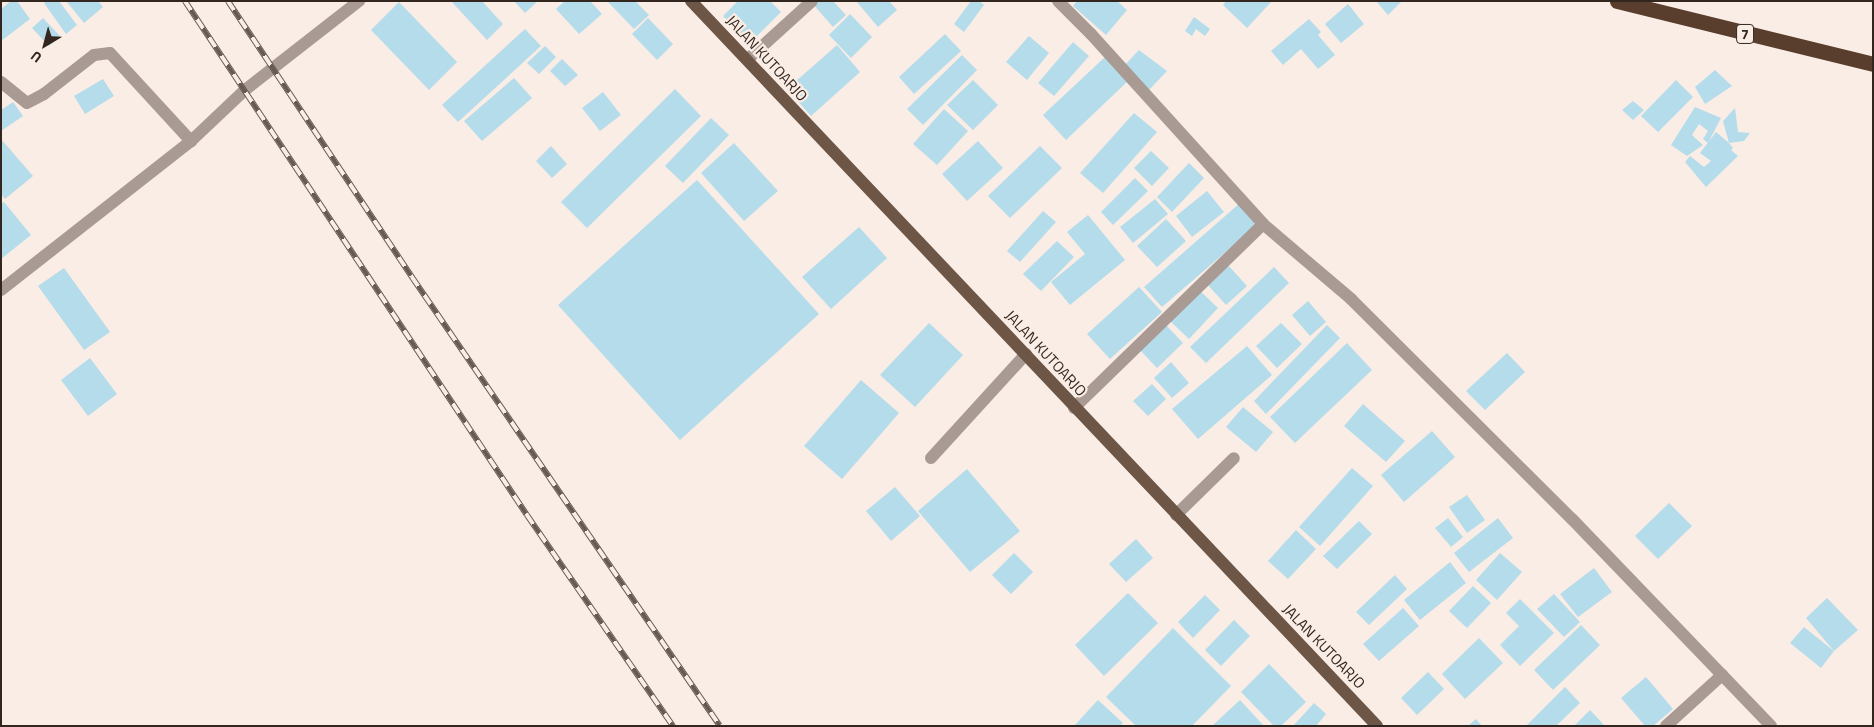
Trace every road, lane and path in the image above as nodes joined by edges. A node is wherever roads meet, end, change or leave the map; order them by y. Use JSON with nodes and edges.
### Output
{"nodes":[{"id":1,"x":359,"y":1,"type":"edge"},
{"id":2,"x":691,"y":1,"type":"edge"},
{"id":3,"x":812,"y":1,"type":"edge"},
{"id":4,"x":1058,"y":1,"type":"edge"},
{"id":5,"x":1617,"y":1,"type":"edge"},
{"id":6,"x":748,"y":59,"type":"junction"},
{"id":7,"x":1873,"y":64,"type":"edge"},
{"id":8,"x":1,"y":82,"type":"edge"},
{"id":9,"x":191,"y":142,"type":"junction"},
{"id":10,"x":1264,"y":224,"type":"junction"},
{"id":11,"x":1,"y":290,"type":"edge"},
{"id":12,"x":1026,"y":354,"type":"junction"},
{"id":13,"x":1074,"y":408,"type":"junction"},
{"id":14,"x":931,"y":458,"type":"dead end"},
{"id":15,"x":1234,"y":458,"type":"dead end"},
{"id":16,"x":1176,"y":515,"type":"junction"},
{"id":17,"x":1722,"y":675,"type":"junction"},
{"id":18,"x":1377,"y":726,"type":"edge"},
{"id":19,"x":1666,"y":726,"type":"edge"},
{"id":20,"x":1771,"y":726,"type":"edge"}],
"edges":[{"from":1,"to":9,"type":"street"},
{"from":2,"to":6,"type":"main road","name":"JALAN KUTOARJO"},
{"from":3,"to":6,"type":"street"},
{"from":4,"to":10,"type":"street"},
{"from":5,"to":7,"type":"highway","number":"7"},
{"from":6,"to":12,"type":"main road","name":"JALAN KUTOARJO"},
{"from":8,"to":9,"type":"street"},
{"from":9,"to":11,"type":"street"},
{"from":10,"to":13,"type":"street"},
{"from":10,"to":17,"type":"street"},
{"from":12,"to":13,"type":"main road","name":"JALAN KUTOARJO"},
{"from":12,"to":14,"type":"street"},
{"from":13,"to":16,"type":"main road","name":"JALAN KUTOARJO"},
{"from":15,"to":16,"type":"street"},
{"from":16,"to":18,"type":"main road","name":"JALAN KUTOARJO"},
{"from":17,"to":19,"type":"street"},
{"from":17,"to":20,"type":"street"}]}
